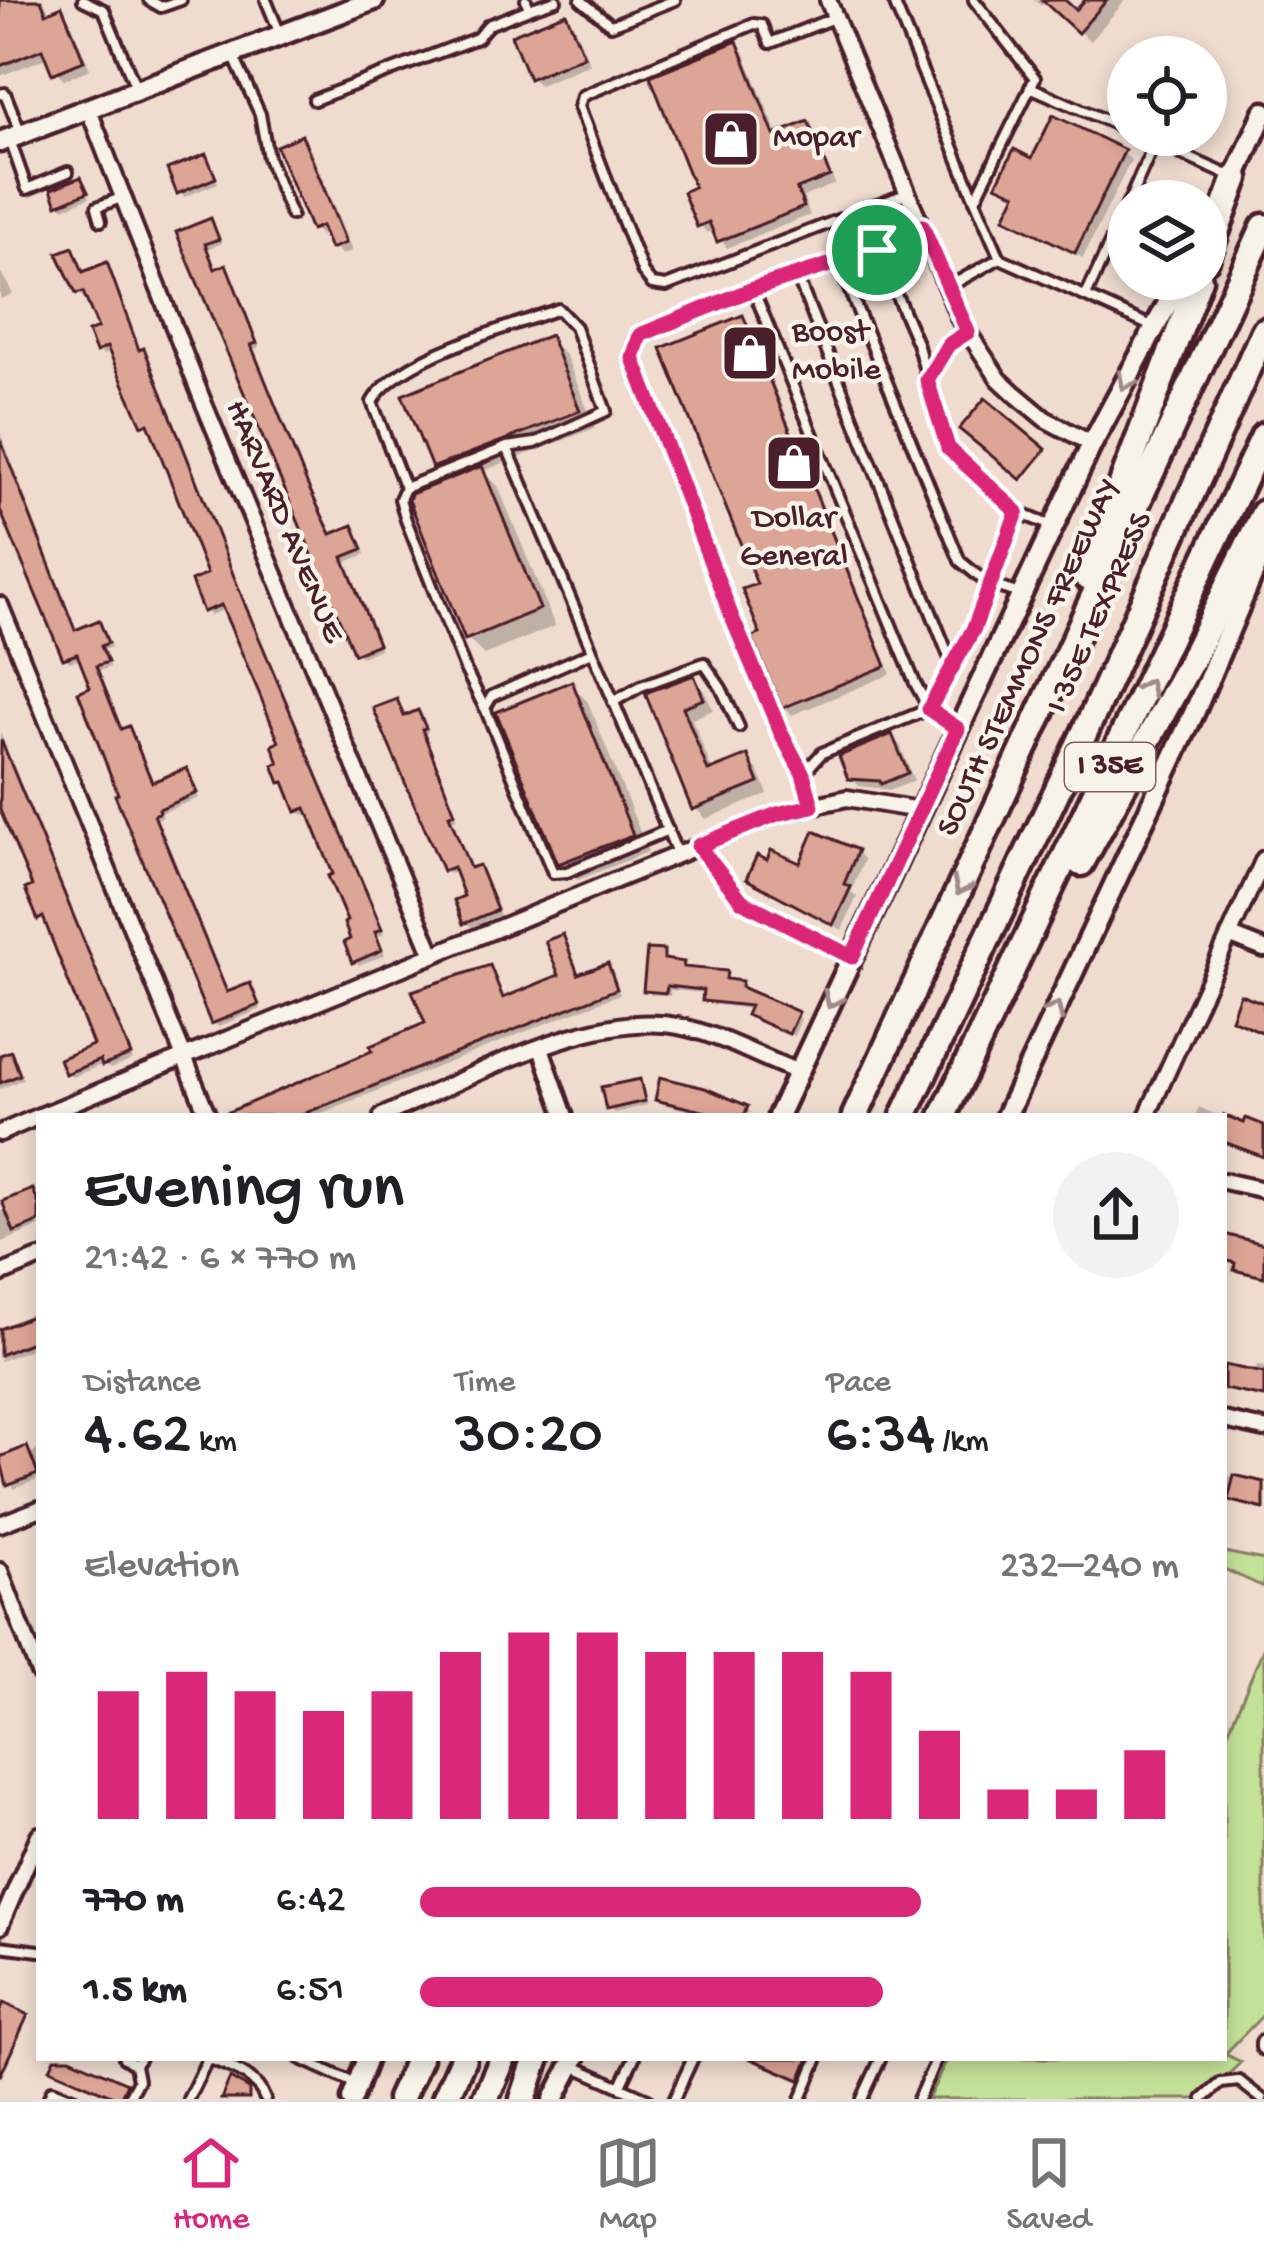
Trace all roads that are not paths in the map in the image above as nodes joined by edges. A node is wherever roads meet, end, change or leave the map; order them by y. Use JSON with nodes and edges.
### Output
{"nodes":[{"id":1,"x":83,"y":0,"type":"edge"},
{"id":2,"x":149,"y":0,"type":"edge"},
{"id":3,"x":181,"y":0,"type":"edge"},
{"id":4,"x":266,"y":0,"type":"edge"},
{"id":5,"x":374,"y":0,"type":"edge"},
{"id":6,"x":556,"y":0,"type":"edge"},
{"id":7,"x":581,"y":0,"type":"edge"},
{"id":8,"x":675,"y":0,"type":"edge"},
{"id":9,"x":828,"y":0,"type":"edge"},
{"id":10,"x":893,"y":0,"type":"edge"},
{"id":11,"x":974,"y":0,"type":"edge"},
{"id":12,"x":527,"y":4,"type":"edge"},
{"id":13,"x":837,"y":16,"type":"junction"},
{"id":14,"x":280,"y":35,"type":"junction"},
{"id":15,"x":232,"y":53,"type":"junction"},
{"id":16,"x":1030,"y":87,"type":"junction"},
{"id":17,"x":137,"y":89,"type":"junction"},
{"id":18,"x":0,"y":94,"type":"edge"},
{"id":19,"x":314,"y":100,"type":"dead end"},
{"id":20,"x":88,"y":108,"type":"junction"},
{"id":21,"x":1264,"y":112,"type":"edge"},
{"id":22,"x":1107,"y":121,"type":"edge"},
{"id":23,"x":10,"y":138,"type":"edge"},
{"id":24,"x":1186,"y":156,"type":"edge"},
{"id":25,"x":68,"y":172,"type":"dead end"},
{"id":26,"x":1236,"y":178,"type":"junction"},
{"id":27,"x":908,"y":193,"type":"junction"},
{"id":28,"x":1227,"y":194,"type":"edge"},
{"id":29,"x":121,"y":197,"type":"junction"},
{"id":30,"x":975,"y":200,"type":"junction"},
{"id":31,"x":1227,"y":202,"type":"edge"},
{"id":32,"x":291,"y":215,"type":"dead end"},
{"id":33,"x":101,"y":220,"type":"dead end"},
{"id":34,"x":922,"y":226,"type":"junction"},
{"id":35,"x":1264,"y":227,"type":"edge"},
{"id":36,"x":1107,"y":249,"type":"edge"},
{"id":37,"x":877,"y":250,"type":"junction"},
{"id":38,"x":1000,"y":258,"type":"junction"},
{"id":39,"x":837,"y":260,"type":"junction"},
{"id":40,"x":796,"y":274,"type":"junction"},
{"id":41,"x":947,"y":288,"type":"junction"},
{"id":42,"x":753,"y":289,"type":"junction"},
{"id":43,"x":1086,"y":296,"type":"junction"},
{"id":44,"x":1170,"y":300,"type":"edge"},
{"id":45,"x":1190,"y":300,"type":"edge"},
{"id":46,"x":1155,"y":327,"type":"junction"},
{"id":47,"x":968,"y":332,"type":"junction"},
{"id":48,"x":1264,"y":335,"type":"edge"},
{"id":49,"x":927,"y":380,"type":"junction"},
{"id":50,"x":1264,"y":436,"type":"edge"},
{"id":51,"x":1092,"y":444,"type":"junction"},
{"id":52,"x":507,"y":447,"type":"junction"},
{"id":53,"x":405,"y":488,"type":"junction"},
{"id":54,"x":1017,"y":512,"type":"junction"},
{"id":55,"x":1264,"y":513,"type":"edge"},
{"id":56,"x":1054,"y":527,"type":"junction"},
{"id":57,"x":1264,"y":548,"type":"edge"},
{"id":58,"x":988,"y":584,"type":"junction"},
{"id":59,"x":1021,"y":595,"type":"junction"},
{"id":60,"x":0,"y":604,"type":"edge"},
{"id":61,"x":592,"y":652,"type":"junction"},
{"id":62,"x":953,"y":666,"type":"junction"},
{"id":63,"x":613,"y":702,"type":"junction"},
{"id":64,"x":485,"y":708,"type":"junction"},
{"id":65,"x":929,"y":709,"type":"junction"},
{"id":66,"x":739,"y":727,"type":"dead end"},
{"id":67,"x":958,"y":729,"type":"junction"},
{"id":68,"x":803,"y":774,"type":"junction"},
{"id":69,"x":1010,"y":781,"type":"junction"},
{"id":70,"x":812,"y":806,"type":"junction"},
{"id":71,"x":919,"y":810,"type":"junction"},
{"id":72,"x":668,"y":830,"type":"junction"},
{"id":73,"x":698,"y":846,"type":"junction"},
{"id":74,"x":678,"y":854,"type":"junction"},
{"id":75,"x":1264,"y":859,"type":"edge"},
{"id":76,"x":1229,"y":934,"type":"junction"},
{"id":77,"x":1264,"y":949,"type":"edge"},
{"id":78,"x":433,"y":955,"type":"junction"},
{"id":79,"x":852,"y":957,"type":"junction"},
{"id":80,"x":541,"y":1048,"type":"junction"},
{"id":81,"x":183,"y":1056,"type":"junction"},
{"id":82,"x":799,"y":1072,"type":"junction"},
{"id":83,"x":948,"y":1106,"type":"edge"},
{"id":84,"x":46,"y":1113,"type":"edge"},
{"id":85,"x":207,"y":1113,"type":"edge"},
{"id":86,"x":389,"y":1113,"type":"edge"},
{"id":87,"x":564,"y":1113,"type":"edge"},
{"id":88,"x":779,"y":1113,"type":"edge"},
{"id":89,"x":856,"y":1113,"type":"edge"},
{"id":90,"x":905,"y":1113,"type":"edge"},
{"id":91,"x":1007,"y":1113,"type":"edge"},
{"id":92,"x":1149,"y":1113,"type":"edge"},
{"id":93,"x":36,"y":1117,"type":"edge"},
{"id":94,"x":0,"y":1133,"type":"edge"},
{"id":95,"x":1227,"y":1182,"type":"edge"},
{"id":96,"x":1264,"y":1190,"type":"edge"},
{"id":97,"x":36,"y":1259,"type":"edge"},
{"id":98,"x":0,"y":1274,"type":"edge"},
{"id":99,"x":1227,"y":1421,"type":"edge"},
{"id":100,"x":1264,"y":1429,"type":"edge"},
{"id":101,"x":36,"y":1510,"type":"edge"},
{"id":102,"x":0,"y":1524,"type":"edge"},
{"id":103,"x":0,"y":1570,"type":"edge"},
{"id":104,"x":36,"y":1664,"type":"edge"},
{"id":105,"x":36,"y":1841,"type":"edge"},
{"id":106,"x":0,"y":1926,"type":"edge"},
{"id":107,"x":0,"y":1946,"type":"edge"},
{"id":108,"x":36,"y":1948,"type":"edge"},
{"id":109,"x":207,"y":2061,"type":"edge"},
{"id":110,"x":215,"y":2061,"type":"edge"},
{"id":111,"x":304,"y":2061,"type":"edge"},
{"id":112,"x":366,"y":2061,"type":"edge"},
{"id":113,"x":418,"y":2061,"type":"edge"},
{"id":114,"x":462,"y":2061,"type":"edge"},
{"id":115,"x":502,"y":2061,"type":"edge"},
{"id":116,"x":536,"y":2061,"type":"edge"},
{"id":117,"x":633,"y":2061,"type":"edge"},
{"id":118,"x":691,"y":2061,"type":"edge"},
{"id":119,"x":817,"y":2061,"type":"edge"},
{"id":120,"x":880,"y":2061,"type":"edge"},
{"id":121,"x":936,"y":2061,"type":"edge"},
{"id":122,"x":137,"y":2062,"type":"edge"},
{"id":123,"x":573,"y":2062,"type":"edge"},
{"id":124,"x":620,"y":2087,"type":"junction"},
{"id":125,"x":355,"y":2092,"type":"edge"},
{"id":126,"x":48,"y":2099,"type":"edge"},
{"id":127,"x":75,"y":2099,"type":"edge"},
{"id":128,"x":128,"y":2099,"type":"edge"},
{"id":129,"x":188,"y":2099,"type":"edge"},
{"id":130,"x":265,"y":2099,"type":"edge"},
{"id":131,"x":400,"y":2099,"type":"edge"},
{"id":132,"x":445,"y":2099,"type":"edge"},
{"id":133,"x":485,"y":2099,"type":"edge"},
{"id":134,"x":523,"y":2099,"type":"edge"},
{"id":135,"x":554,"y":2099,"type":"edge"},
{"id":136,"x":648,"y":2099,"type":"edge"},
{"id":137,"x":674,"y":2099,"type":"edge"},
{"id":138,"x":801,"y":2099,"type":"edge"},
{"id":139,"x":862,"y":2099,"type":"edge"},
{"id":140,"x":918,"y":2099,"type":"edge"},
{"id":141,"x":1203,"y":2099,"type":"edge"},
{"id":142,"x":1262,"y":2099,"type":"edge"}],
"edges":[{"from":1,"to":17,"type":"lane"},
{"from":2,"to":3,"type":"lane"},
{"from":4,"to":14,"type":"lane"},
{"from":5,"to":14,"type":"main road"},
{"from":6,"to":12,"type":"lane"},
{"from":7,"to":8,"type":"lane"},
{"from":9,"to":13,"type":"street"},
{"from":10,"to":30,"type":"lane"},
{"from":11,"to":16,"type":"lane"},
{"from":12,"to":19,"type":"lane"},
{"from":13,"to":27,"type":"street"},
{"from":13,"to":27,"type":"lane"},
{"from":14,"to":15,"type":"main road"},
{"from":15,"to":17,"type":"main road"},
{"from":15,"to":32,"type":"lane"},
{"from":16,"to":22,"type":"lane"},
{"from":16,"to":30,"type":"lane"},
{"from":17,"to":20,"type":"main road"},
{"from":18,"to":23,"type":"lane"},
{"from":20,"to":23,"type":"main road"},
{"from":20,"to":29,"type":"street","name":"HARVARD AVENUE"},
{"from":21,"to":26,"type":"main road"},
{"from":23,"to":25,"type":"lane"},
{"from":24,"to":26,"type":"lane"},
{"from":26,"to":28,"type":"main road"},
{"from":26,"to":31,"type":"highway"},
{"from":27,"to":34,"type":"street"},
{"from":29,"to":33,"type":"lane"},
{"from":29,"to":78,"type":"street","name":"HARVARD AVENUE"},
{"from":30,"to":38,"type":"lane"},
{"from":34,"to":37,"type":"lane"},
{"from":34,"to":41,"type":"street"},
{"from":35,"to":69,"type":"highway","name":"SOUTH STEMMONS FREEWAY","number":"I 35E"},
{"from":36,"to":43,"type":"lane"},
{"from":37,"to":39,"type":"lane"},
{"from":37,"to":49,"type":"lane"},
{"from":38,"to":41,"type":"lane"},
{"from":38,"to":43,"type":"lane"},
{"from":39,"to":40,"type":"lane"},
{"from":39,"to":58,"type":"lane"},
{"from":40,"to":42,"type":"lane"},
{"from":40,"to":62,"type":"lane"},
{"from":41,"to":47,"type":"street"},
{"from":42,"to":65,"type":"lane"},
{"from":42,"to":68,"type":"lane"},
{"from":43,"to":46,"type":"lane"},
{"from":44,"to":46,"type":"main road","name":"SOUTH STEMMONS FREEWAY"},
{"from":45,"to":69,"type":"highway"},
{"from":46,"to":51,"type":"main road","name":"SOUTH STEMMONS FREEWAY","one_way":true},
{"from":47,"to":49,"type":"lane"},
{"from":47,"to":51,"type":"street"},
{"from":48,"to":90,"type":"highway","name":"I 35E TEXPRESS"},
{"from":49,"to":54,"type":"lane"},
{"from":83,"to":50,"type":"highway","number":"I 35E","one_way":true},
{"from":51,"to":56,"type":"main road","name":"SOUTH STEMMONS FREEWAY"},
{"from":52,"to":53,"type":"lane"},
{"from":52,"to":53,"type":"lane"},
{"from":52,"to":61,"type":"lane"},
{"from":53,"to":64,"type":"lane"},
{"from":54,"to":56,"type":"lane"},
{"from":54,"to":58,"type":"lane"},
{"from":55,"to":83,"type":"highway"},
{"from":56,"to":59,"type":"main road","name":"SOUTH STEMMONS FREEWAY"},
{"from":91,"to":57,"type":"main road","one_way":true},
{"from":58,"to":59,"type":"lane"},
{"from":58,"to":62,"type":"lane"},
{"from":59,"to":67,"type":"main road","name":"SOUTH STEMMONS FREEWAY"},
{"from":60,"to":81,"type":"street"},
{"from":61,"to":63,"type":"lane"},
{"from":61,"to":64,"type":"lane"},
{"from":62,"to":65,"type":"lane"},
{"from":63,"to":66,"type":"lane"},
{"from":63,"to":72,"type":"lane"},
{"from":64,"to":72,"type":"lane"},
{"from":65,"to":67,"type":"lane"},
{"from":65,"to":68,"type":"lane"},
{"from":67,"to":71,"type":"main road","name":"SOUTH STEMMONS FREEWAY"},
{"from":68,"to":70,"type":"lane"},
{"from":69,"to":89,"type":"highway","name":"SOUTH STEMMONS FREEWAY","number":"I 35E","one_way":true},
{"from":70,"to":71,"type":"street"},
{"from":70,"to":73,"type":"street"},
{"from":71,"to":79,"type":"main road","name":"SOUTH STEMMONS FREEWAY"},
{"from":72,"to":74,"type":"lane"},
{"from":73,"to":74,"type":"street"},
{"from":73,"to":79,"type":"lane"},
{"from":74,"to":78,"type":"street"},
{"from":75,"to":76,"type":"street"},
{"from":76,"to":77,"type":"street"},
{"from":76,"to":92,"type":"street"},
{"from":78,"to":81,"type":"street"},
{"from":79,"to":82,"type":"main road","name":"SOUTH STEMMONS FREEWAY","one_way":true},
{"from":80,"to":82,"type":"street"},
{"from":80,"to":86,"type":"street"},
{"from":80,"to":87,"type":"street"},
{"from":81,"to":84,"type":"street"},
{"from":81,"to":85,"type":"street"},
{"from":82,"to":88,"type":"main road","name":"SOUTH STEMMONS FREEWAY"},
{"from":93,"to":94,"type":"street"},
{"from":95,"to":96,"type":"street"},
{"from":97,"to":98,"type":"street"},
{"from":99,"to":100,"type":"street"},
{"from":101,"to":102,"type":"street"},
{"from":103,"to":104,"type":"street"},
{"from":105,"to":106,"type":"street"},
{"from":107,"to":108,"type":"lane"},
{"from":109,"to":129,"type":"lane"},
{"from":110,"to":130,"type":"lane"},
{"from":111,"to":125,"type":"lane"},
{"from":112,"to":125,"type":"main road"},
{"from":113,"to":131,"type":"highway"},
{"from":114,"to":132,"type":"highway"},
{"from":115,"to":133,"type":"highway"},
{"from":116,"to":134,"type":"highway"},
{"from":117,"to":124,"type":"lane"},
{"from":118,"to":137,"type":"lane"},
{"from":119,"to":138,"type":"lane"},
{"from":120,"to":139,"type":"lane"},
{"from":121,"to":140,"type":"lane"},
{"from":122,"to":128,"type":"lane"},
{"from":123,"to":124,"type":"lane"},
{"from":123,"to":135,"type":"main road"},
{"from":124,"to":136,"type":"lane"},
{"from":126,"to":127,"type":"lane"},
{"from":141,"to":142,"type":"lane"}]}
